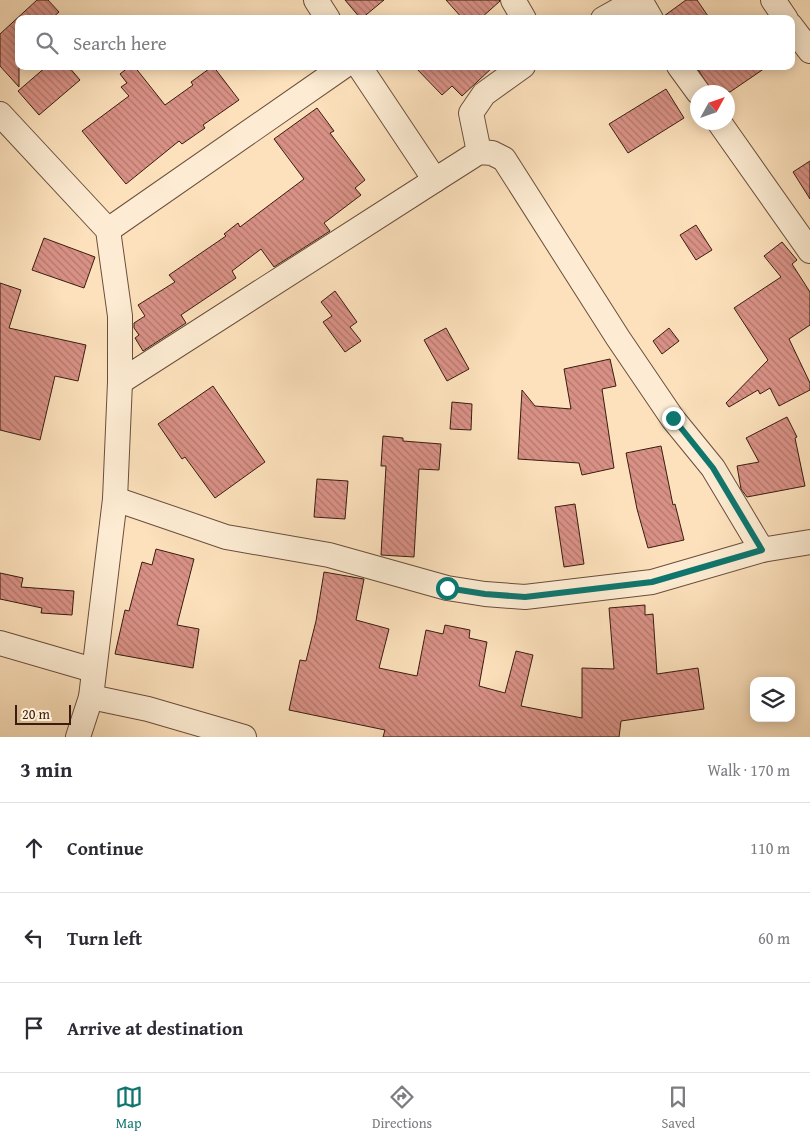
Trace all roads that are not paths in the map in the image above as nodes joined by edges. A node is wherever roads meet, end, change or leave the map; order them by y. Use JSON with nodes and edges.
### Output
{"nodes":[{"id":1,"x":316,"y":0,"type":"edge"},
{"id":2,"x":513,"y":0,"type":"edge"},
{"id":3,"x":638,"y":0,"type":"edge"},
{"id":4,"x":772,"y":0,"type":"edge"},
{"id":5,"x":325,"y":15,"type":"edge"},
{"id":6,"x":522,"y":15,"type":"edge"},
{"id":7,"x":610,"y":15,"type":"edge"},
{"id":8,"x":648,"y":15,"type":"edge"},
{"id":9,"x":783,"y":15,"type":"edge"},
{"id":10,"x":795,"y":31,"type":"edge"},
{"id":11,"x":810,"y":51,"type":"edge"},
{"id":12,"x":338,"y":70,"type":"edge"},
{"id":13,"x":362,"y":70,"type":"edge"},
{"id":14,"x":517,"y":70,"type":"edge"},
{"id":15,"x":682,"y":70,"type":"edge"},
{"id":16,"x":693,"y":85,"type":"edge"},
{"id":17,"x":0,"y":114,"type":"edge"},
{"id":18,"x":725,"y":130,"type":"edge"},
{"id":19,"x":480,"y":152,"type":"junction"},
{"id":20,"x":436,"y":180,"type":"junction"},
{"id":21,"x":108,"y":230,"type":"junction"},
{"id":22,"x":810,"y":250,"type":"edge"},
{"id":23,"x":120,"y":382,"type":"junction"},
{"id":24,"x":115,"y":499,"type":"junction"},
{"id":25,"x":810,"y":542,"type":"edge"},
{"id":26,"x":762,"y":550,"type":"junction"},
{"id":27,"x":0,"y":643,"type":"edge"},
{"id":28,"x":93,"y":670,"type":"junction"},
{"id":29,"x":91,"y":697,"type":"junction"},
{"id":30,"x":78,"y":737,"type":"edge"},
{"id":31,"x":244,"y":737,"type":"edge"}],
"edges":[{"from":1,"to":5,"type":"street"},
{"from":2,"to":6,"type":"street"},
{"from":3,"to":7,"type":"street"},
{"from":3,"to":8,"type":"street"},
{"from":4,"to":9,"type":"street"},
{"from":10,"to":11,"type":"street"},
{"from":12,"to":21,"type":"street"},
{"from":13,"to":20,"type":"street"},
{"from":14,"to":19,"type":"street"},
{"from":15,"to":16,"type":"street"},
{"from":17,"to":21,"type":"street"},
{"from":18,"to":22,"type":"street"},
{"from":19,"to":20,"type":"street"},
{"from":19,"to":26,"type":"street"},
{"from":20,"to":23,"type":"street"},
{"from":21,"to":23,"type":"street"},
{"from":23,"to":24,"type":"street"},
{"from":24,"to":26,"type":"street"},
{"from":24,"to":28,"type":"street"},
{"from":25,"to":26,"type":"street"},
{"from":27,"to":28,"type":"street"},
{"from":28,"to":29,"type":"street"},
{"from":29,"to":30,"type":"street"},
{"from":29,"to":31,"type":"street"}]}
